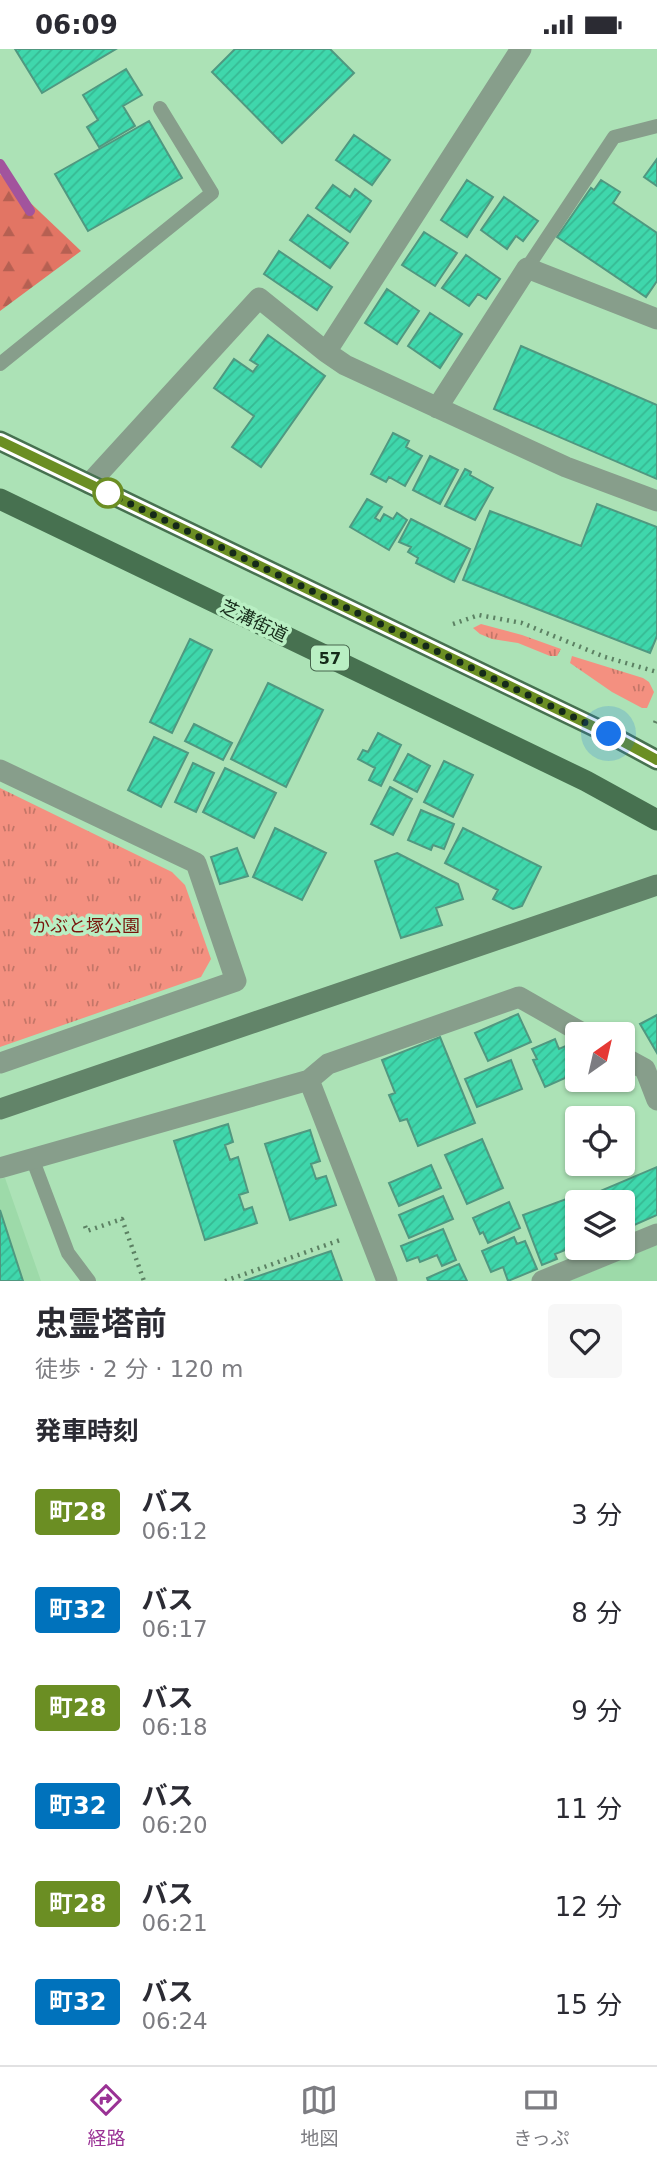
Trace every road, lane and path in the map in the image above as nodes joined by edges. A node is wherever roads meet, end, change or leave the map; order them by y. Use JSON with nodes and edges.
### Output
{"nodes":[{"id":1,"x":521,"y":49,"type":"edge"},
{"id":2,"x":160,"y":108,"type":"dead end"},
{"id":3,"x":657,"y":126,"type":"edge"},
{"id":4,"x":527,"y":268,"type":"junction"},
{"id":5,"x":657,"y":319,"type":"edge"},
{"id":6,"x":326,"y":352,"type":"junction"},
{"id":7,"x":0,"y":364,"type":"edge"},
{"id":8,"x":437,"y":408,"type":"junction"},
{"id":9,"x":0,"y":441,"type":"edge"},
{"id":10,"x":89,"y":484,"type":"junction"},
{"id":11,"x":0,"y":499,"type":"edge"},
{"id":12,"x":657,"y":501,"type":"edge"},
{"id":13,"x":453,"y":624,"type":"dead end"},
{"id":14,"x":657,"y":672,"type":"edge"},
{"id":15,"x":657,"y":760,"type":"edge"},
{"id":16,"x":0,"y":770,"type":"edge"},
{"id":17,"x":657,"y":820,"type":"edge"},
{"id":18,"x":657,"y":885,"type":"edge"},
{"id":19,"x":565,"y":1023,"type":"edge"},
{"id":20,"x":0,"y":1063,"type":"edge"},
{"id":21,"x":635,"y":1064,"type":"edge"},
{"id":22,"x":309,"y":1080,"type":"junction"},
{"id":23,"x":657,"y":1100,"type":"edge"},
{"id":24,"x":0,"y":1109,"type":"edge"},
{"id":25,"x":32,"y":1158,"type":"junction"},
{"id":26,"x":0,"y":1168,"type":"edge"},
{"id":27,"x":82,"y":1220,"type":"dead end"},
{"id":28,"x":366,"y":1230,"type":"junction"},
{"id":29,"x":657,"y":1234,"type":"edge"},
{"id":30,"x":89,"y":1281,"type":"edge"},
{"id":31,"x":144,"y":1281,"type":"edge"},
{"id":32,"x":225,"y":1281,"type":"edge"},
{"id":33,"x":387,"y":1281,"type":"edge"},
{"id":34,"x":542,"y":1281,"type":"edge"}],
"edges":[{"from":1,"to":6,"type":"street"},
{"from":2,"to":7,"type":"lane"},
{"from":3,"to":4,"type":"lane"},
{"from":4,"to":5,"type":"street"},
{"from":4,"to":8,"type":"street"},
{"from":6,"to":8,"type":"street"},
{"from":6,"to":10,"type":"street"},
{"from":8,"to":12,"type":"street"},
{"from":9,"to":10,"type":"main road"},
{"from":10,"to":15,"type":"main road"},
{"from":11,"to":17,"type":"main road","name":"芝溝街道","number":"57"},
{"from":13,"to":14,"type":"path"},
{"from":16,"to":20,"type":"street"},
{"from":18,"to":24,"type":"street"},
{"from":19,"to":22,"type":"street"},
{"from":21,"to":23,"type":"street"},
{"from":22,"to":25,"type":"street"},
{"from":22,"to":28,"type":"street"},
{"from":25,"to":26,"type":"street"},
{"from":25,"to":30,"type":"lane"},
{"from":27,"to":31,"type":"path"},
{"from":28,"to":32,"type":"path"},
{"from":28,"to":33,"type":"street"},
{"from":29,"to":34,"type":"street"}]}
